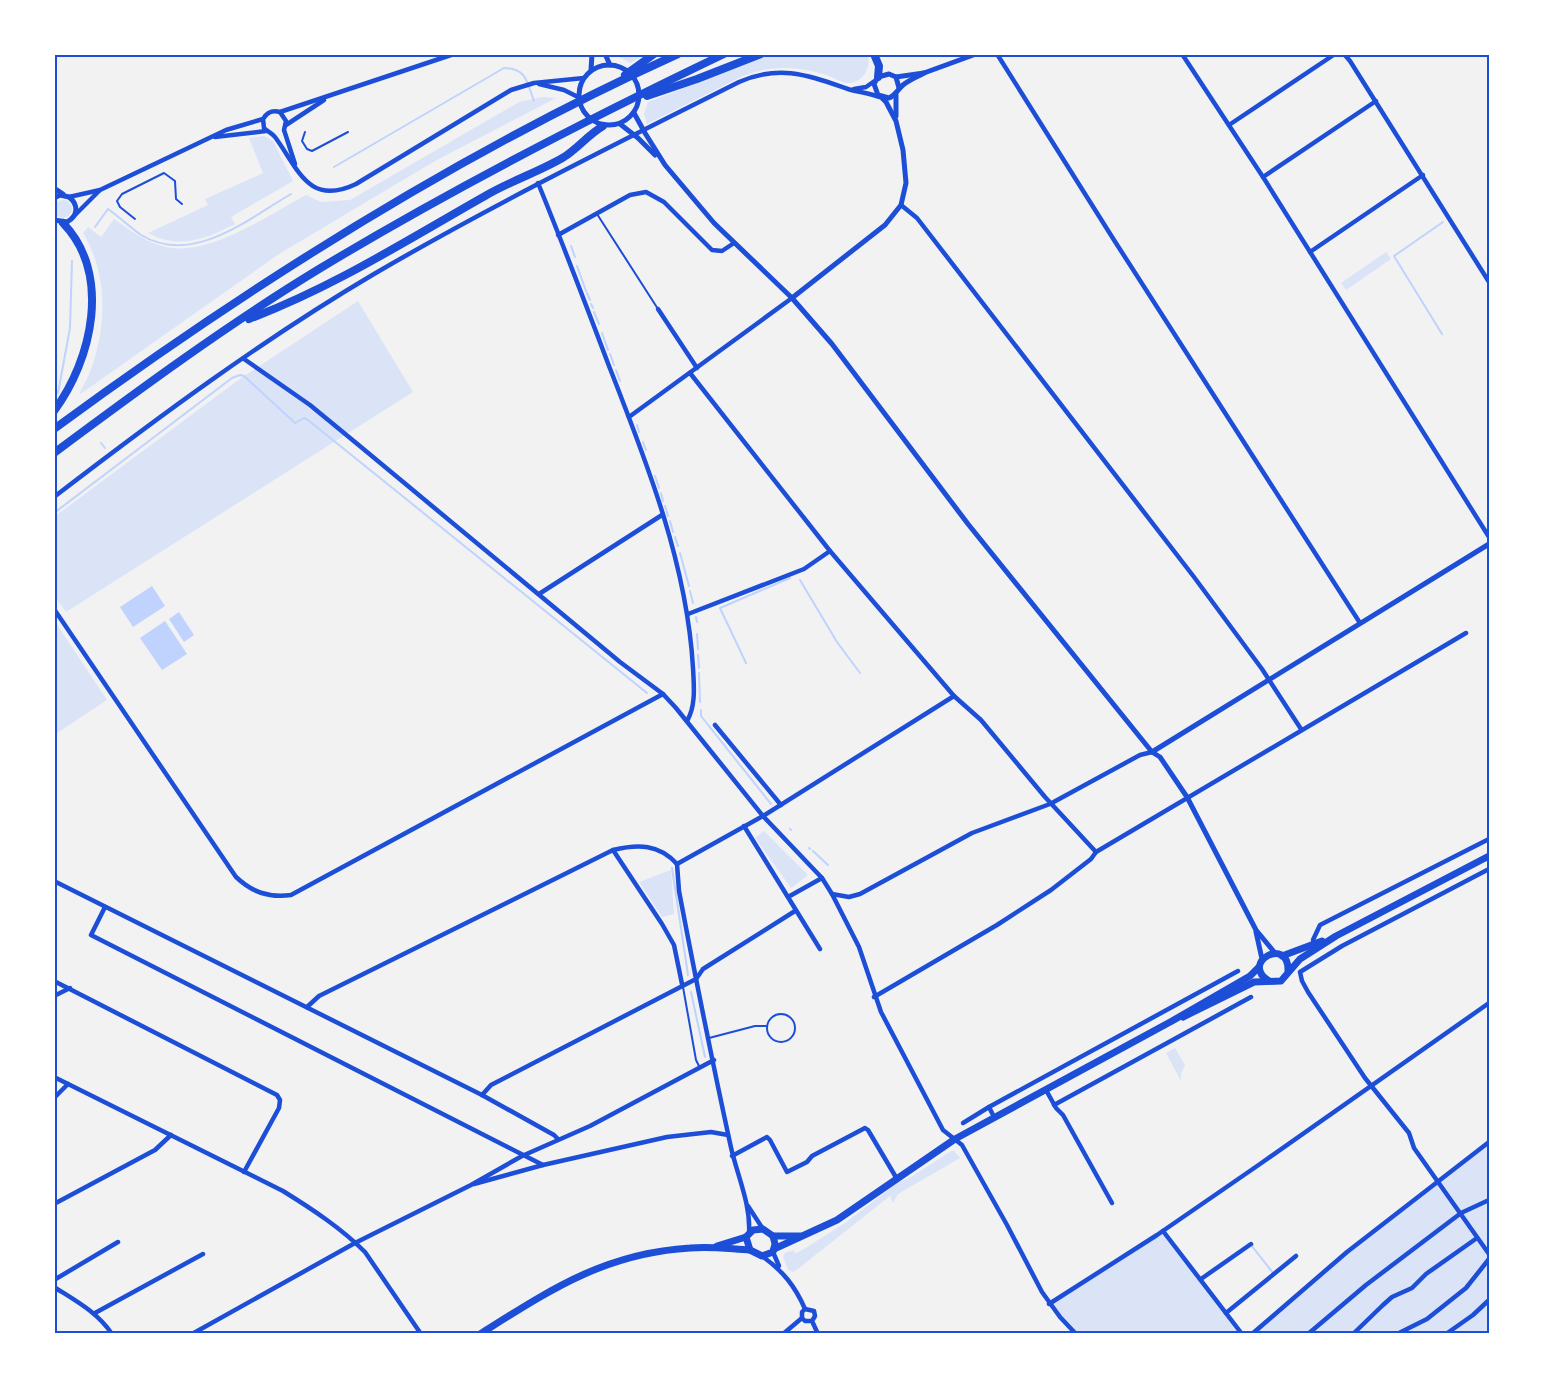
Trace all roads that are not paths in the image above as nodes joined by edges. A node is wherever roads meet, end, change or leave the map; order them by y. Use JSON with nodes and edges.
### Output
{"nodes":[{"id":1,"x":454,"y":54,"type":"edge"},
{"id":2,"x":592,"y":54,"type":"edge"},
{"id":3,"x":605,"y":54,"type":"edge"},
{"id":4,"x":654,"y":54,"type":"edge"},
{"id":5,"x":678,"y":54,"type":"edge"},
{"id":6,"x":724,"y":54,"type":"edge"},
{"id":7,"x":761,"y":54,"type":"edge"},
{"id":8,"x":874,"y":54,"type":"edge"},
{"id":9,"x":976,"y":54,"type":"edge"},
{"id":10,"x":997,"y":54,"type":"edge"},
{"id":11,"x":1182,"y":54,"type":"edge"},
{"id":12,"x":1335,"y":54,"type":"edge"},
{"id":13,"x":1344,"y":54,"type":"edge"},
{"id":14,"x":610,"y":65,"type":"junction"},
{"id":15,"x":591,"y":70,"type":"junction"},
{"id":16,"x":924,"y":73,"type":"junction"},
{"id":17,"x":896,"y":77,"type":"junction"},
{"id":18,"x":584,"y":78,"type":"junction"},
{"id":19,"x":877,"y":79,"type":"junction"},
{"id":20,"x":534,"y":83,"type":"junction"},
{"id":21,"x":615,"y":83,"type":"junction"},
{"id":22,"x":899,"y":88,"type":"junction"},
{"id":23,"x":851,"y":90,"type":"junction"},
{"id":24,"x":896,"y":95,"type":"junction"},
{"id":25,"x":331,"y":96,"type":"junction"},
{"id":26,"x":578,"y":97,"type":"junction"},
{"id":27,"x":881,"y":97,"type":"junction"},
{"id":28,"x":1376,"y":101,"type":"junction"},
{"id":29,"x":617,"y":105,"type":"junction"},
{"id":30,"x":280,"y":112,"type":"junction"},
{"id":31,"x":634,"y":112,"type":"junction"},
{"id":32,"x":263,"y":119,"type":"junction"},
{"id":33,"x":896,"y":121,"type":"junction"},
{"id":34,"x":620,"y":124,"type":"junction"},
{"id":35,"x":1229,"y":125,"type":"junction"},
{"id":36,"x":603,"y":126,"type":"junction"},
{"id":37,"x":285,"y":128,"type":"junction"},
{"id":38,"x":266,"y":130,"type":"junction"},
{"id":39,"x":305,"y":132,"type":"dead end"},
{"id":40,"x":348,"y":132,"type":"dead end"},
{"id":41,"x":273,"y":134,"type":"junction"},
{"id":42,"x":210,"y":137,"type":"junction"},
{"id":43,"x":665,"y":165,"type":"junction"},
{"id":44,"x":298,"y":173,"type":"junction"},
{"id":45,"x":1423,"y":175,"type":"junction"},
{"id":46,"x":1263,"y":177,"type":"junction"},
{"id":47,"x":538,"y":183,"type":"junction"},
{"id":48,"x":54,"y":188,"type":"edge"},
{"id":49,"x":100,"y":190,"type":"junction"},
{"id":50,"x":67,"y":196,"type":"junction"},
{"id":51,"x":54,"y":198,"type":"edge"},
{"id":52,"x":182,"y":204,"type":"dead end"},
{"id":53,"x":901,"y":205,"type":"junction"},
{"id":54,"x":75,"y":214,"type":"junction"},
{"id":55,"x":597,"y":214,"type":"junction"},
{"id":56,"x":135,"y":219,"type":"dead end"},
{"id":57,"x":57,"y":222,"type":"edge"},
{"id":58,"x":558,"y":235,"type":"junction"},
{"id":59,"x":734,"y":243,"type":"junction"},
{"id":60,"x":1310,"y":252,"type":"junction"},
{"id":61,"x":1489,"y":282,"type":"edge"},
{"id":62,"x":792,"y":298,"type":"junction"},
{"id":63,"x":658,"y":309,"type":"joint"},
{"id":64,"x":235,"y":324,"type":"junction"},
{"id":65,"x":244,"y":359,"type":"junction"},
{"id":66,"x":697,"y":368,"type":"junction"},
{"id":67,"x":690,"y":373,"type":"junction"},
{"id":68,"x":54,"y":411,"type":"edge"},
{"id":69,"x":629,"y":417,"type":"junction"},
{"id":70,"x":54,"y":429,"type":"edge"},
{"id":71,"x":54,"y":453,"type":"edge"},
{"id":72,"x":54,"y":497,"type":"edge"},
{"id":73,"x":662,"y":515,"type":"junction"},
{"id":74,"x":1489,"y":537,"type":"edge"},
{"id":75,"x":1489,"y":544,"type":"edge"},
{"id":76,"x":830,"y":551,"type":"junction"},
{"id":77,"x":539,"y":594,"type":"junction"},
{"id":78,"x":54,"y":609,"type":"edge"},
{"id":79,"x":688,"y":614,"type":"junction"},
{"id":80,"x":1360,"y":623,"type":"junction"},
{"id":81,"x":1466,"y":633,"type":"dead end"},
{"id":82,"x":1268,"y":679,"type":"junction"},
{"id":83,"x":663,"y":694,"type":"junction"},
{"id":84,"x":954,"y":696,"type":"junction"},
{"id":85,"x":687,"y":721,"type":"junction"},
{"id":86,"x":716,"y":725,"type":"dead end"},
{"id":87,"x":1301,"y":729,"type":"junction"},
{"id":88,"x":1152,"y":752,"type":"junction"},
{"id":89,"x":1187,"y":797,"type":"junction"},
{"id":90,"x":1050,"y":804,"type":"junction"},
{"id":91,"x":781,"y":805,"type":"junction"},
{"id":92,"x":763,"y":816,"type":"junction"},
{"id":93,"x":744,"y":826,"type":"junction"},
{"id":94,"x":1489,"y":839,"type":"edge"},
{"id":95,"x":613,"y":850,"type":"junction"},
{"id":96,"x":1096,"y":852,"type":"junction"},
{"id":97,"x":1489,"y":856,"type":"edge"},
{"id":98,"x":678,"y":864,"type":"junction"},
{"id":99,"x":1489,"y":869,"type":"edge"},
{"id":100,"x":822,"y":878,"type":"junction"},
{"id":101,"x":54,"y":881,"type":"edge"},
{"id":102,"x":832,"y":894,"type":"junction"},
{"id":103,"x":788,"y":897,"type":"junction"},
{"id":104,"x":105,"y":907,"type":"junction"},
{"id":105,"x":795,"y":911,"type":"junction"},
{"id":106,"x":1256,"y":930,"type":"junction"},
{"id":107,"x":1336,"y":936,"type":"junction"},
{"id":108,"x":1315,"y":944,"type":"junction"},
{"id":109,"x":820,"y":949,"type":"dead end"},
{"id":110,"x":1278,"y":955,"type":"junction"},
{"id":111,"x":1261,"y":963,"type":"junction"},
{"id":112,"x":1238,"y":970,"type":"dead end"},
{"id":113,"x":1288,"y":971,"type":"junction"},
{"id":114,"x":696,"y":979,"type":"junction"},
{"id":115,"x":54,"y":981,"type":"edge"},
{"id":116,"x":1269,"y":981,"type":"junction"},
{"id":117,"x":682,"y":984,"type":"junction"},
{"id":118,"x":70,"y":988,"type":"junction"},
{"id":119,"x":54,"y":996,"type":"edge"},
{"id":120,"x":1251,"y":996,"type":"dead end"},
{"id":121,"x":874,"y":997,"type":"junction"},
{"id":122,"x":1489,"y":1003,"type":"edge"},
{"id":123,"x":307,"y":1007,"type":"junction"},
{"id":124,"x":1172,"y":1021,"type":"junction"},
{"id":125,"x":766,"y":1026,"type":"junction"},
{"id":126,"x":709,"y":1038,"type":"junction"},
{"id":127,"x":714,"y":1060,"type":"junction"},
{"id":128,"x":699,"y":1066,"type":"junction"},
{"id":129,"x":54,"y":1077,"type":"edge"},
{"id":130,"x":68,"y":1084,"type":"junction"},
{"id":131,"x":1372,"y":1086,"type":"junction"},
{"id":132,"x":1046,"y":1090,"type":"junction"},
{"id":133,"x":482,"y":1095,"type":"junction"},
{"id":134,"x":54,"y":1098,"type":"edge"},
{"id":135,"x":1054,"y":1105,"type":"junction"},
{"id":136,"x":989,"y":1107,"type":"junction"},
{"id":137,"x":994,"y":1117,"type":"junction"},
{"id":138,"x":963,"y":1123,"type":"dead end"},
{"id":139,"x":171,"y":1135,"type":"junction"},
{"id":140,"x":728,"y":1135,"type":"junction"},
{"id":141,"x":558,"y":1139,"type":"junction"},
{"id":142,"x":955,"y":1139,"type":"junction"},
{"id":143,"x":1489,"y":1142,"type":"edge"},
{"id":144,"x":522,"y":1156,"type":"junction"},
{"id":145,"x":732,"y":1156,"type":"junction"},
{"id":146,"x":543,"y":1165,"type":"junction"},
{"id":147,"x":244,"y":1172,"type":"junction"},
{"id":148,"x":897,"y":1179,"type":"junction"},
{"id":149,"x":1438,"y":1180,"type":"junction"},
{"id":150,"x":471,"y":1185,"type":"junction"},
{"id":151,"x":1489,"y":1200,"type":"edge"},
{"id":152,"x":746,"y":1203,"type":"junction"},
{"id":153,"x":1112,"y":1203,"type":"dead end"},
{"id":154,"x":54,"y":1204,"type":"edge"},
{"id":155,"x":1461,"y":1213,"type":"junction"},
{"id":156,"x":763,"y":1229,"type":"junction"},
{"id":157,"x":1163,"y":1231,"type":"junction"},
{"id":158,"x":747,"y":1235,"type":"junction"},
{"id":159,"x":806,"y":1235,"type":"junction"},
{"id":160,"x":773,"y":1236,"type":"junction"},
{"id":161,"x":1477,"y":1238,"type":"junction"},
{"id":162,"x":118,"y":1242,"type":"dead end"},
{"id":163,"x":355,"y":1243,"type":"junction"},
{"id":164,"x":1251,"y":1244,"type":"dead end"},
{"id":165,"x":713,"y":1247,"type":"junction"},
{"id":166,"x":750,"y":1250,"type":"junction"},
{"id":167,"x":773,"y":1250,"type":"junction"},
{"id":168,"x":203,"y":1254,"type":"dead end"},
{"id":169,"x":762,"y":1256,"type":"junction"},
{"id":170,"x":1296,"y":1256,"type":"dead end"},
{"id":171,"x":1489,"y":1257,"type":"edge"},
{"id":172,"x":780,"y":1269,"type":"junction"},
{"id":173,"x":1201,"y":1279,"type":"junction"},
{"id":174,"x":54,"y":1280,"type":"edge"},
{"id":175,"x":54,"y":1287,"type":"edge"},
{"id":176,"x":1489,"y":1300,"type":"edge"},
{"id":177,"x":1049,"y":1304,"type":"junction"},
{"id":178,"x":806,"y":1309,"type":"junction"},
{"id":179,"x":95,"y":1313,"type":"junction"},
{"id":180,"x":1226,"y":1313,"type":"junction"},
{"id":181,"x":802,"y":1318,"type":"junction"},
{"id":182,"x":812,"y":1321,"type":"junction"},
{"id":183,"x":112,"y":1334,"type":"edge"},
{"id":184,"x":192,"y":1334,"type":"edge"},
{"id":185,"x":421,"y":1334,"type":"edge"},
{"id":186,"x":480,"y":1334,"type":"edge"},
{"id":187,"x":783,"y":1334,"type":"edge"},
{"id":188,"x":818,"y":1334,"type":"edge"},
{"id":189,"x":1076,"y":1334,"type":"edge"},
{"id":190,"x":1242,"y":1334,"type":"edge"},
{"id":191,"x":1252,"y":1334,"type":"edge"},
{"id":192,"x":1308,"y":1334,"type":"edge"},
{"id":193,"x":1353,"y":1334,"type":"edge"},
{"id":194,"x":1398,"y":1334,"type":"edge"},
{"id":195,"x":1446,"y":1334,"type":"edge"}],
"edges":[{"from":1,"to":25,"type":"street"},
{"from":2,"to":15,"type":"street"},
{"from":3,"to":14,"type":"street"},
{"from":4,"to":21,"type":"highway"},
{"from":5,"to":21,"type":"highway"},
{"from":6,"to":29,"type":"highway"},
{"from":7,"to":29,"type":"highway"},
{"from":8,"to":19,"type":"highway"},
{"from":9,"to":16,"type":"street"},
{"from":10,"to":80,"type":"street"},
{"from":11,"to":35,"type":"street"},
{"from":12,"to":35,"type":"street"},
{"from":13,"to":28,"type":"street"},
{"from":14,"to":15,"type":"street"},
{"from":14,"to":31,"type":"street"},
{"from":15,"to":18,"type":"street"},
{"from":16,"to":17,"type":"street"},
{"from":16,"to":22,"type":"street"},
{"from":17,"to":19,"type":"street"},
{"from":17,"to":22,"type":"street"},
{"from":18,"to":20,"type":"street"},
{"from":18,"to":26,"type":"street"},
{"from":19,"to":23,"type":"street"},
{"from":19,"to":27,"type":"street"},
{"from":20,"to":26,"type":"street"},
{"from":20,"to":44,"type":"street"},
{"from":21,"to":70,"type":"highway"},
{"from":22,"to":24,"type":"street"},
{"from":23,"to":27,"type":"street"},
{"from":23,"to":47,"type":"street"},
{"from":24,"to":27,"type":"street"},
{"from":24,"to":33,"type":"street"},
{"from":25,"to":30,"type":"street"},
{"from":25,"to":37,"type":"street"},
{"from":26,"to":36,"type":"street"},
{"from":27,"to":33,"type":"street"},
{"from":28,"to":45,"type":"street"},
{"from":28,"to":46,"type":"street"},
{"from":29,"to":64,"type":"highway"},
{"from":30,"to":32,"type":"street"},
{"from":30,"to":37,"type":"street"},
{"from":31,"to":34,"type":"street"},
{"from":31,"to":43,"type":"street"},
{"from":32,"to":38,"type":"street"},
{"from":32,"to":42,"type":"street"},
{"from":33,"to":53,"type":"street"},
{"from":34,"to":36,"type":"street"},
{"from":34,"to":43,"type":"street"},
{"from":35,"to":46,"type":"street"},
{"from":36,"to":64,"type":"highway"},
{"from":37,"to":41,"type":"street"},
{"from":37,"to":44,"type":"street"},
{"from":38,"to":41,"type":"street"},
{"from":38,"to":42,"type":"street"},
{"from":39,"to":40,"type":"lane"},
{"from":41,"to":44,"type":"street"},
{"from":42,"to":49,"type":"street"},
{"from":43,"to":59,"type":"street"},
{"from":45,"to":60,"type":"street"},
{"from":45,"to":61,"type":"street"},
{"from":46,"to":60,"type":"street"},
{"from":47,"to":58,"type":"street"},
{"from":47,"to":65,"type":"street"},
{"from":48,"to":50,"type":"street"},
{"from":49,"to":50,"type":"street"},
{"from":49,"to":54,"type":"street"},
{"from":50,"to":51,"type":"street"},
{"from":50,"to":54,"type":"street"},
{"from":52,"to":56,"type":"lane"},
{"from":53,"to":62,"type":"street"},
{"from":53,"to":82,"type":"street"},
{"from":54,"to":57,"type":"street"},
{"from":55,"to":58,"type":"street"},
{"from":55,"to":59,"type":"street"},
{"from":55,"to":63,"type":"lane"},
{"from":57,"to":68,"type":"highway"},
{"from":58,"to":69,"type":"street"},
{"from":59,"to":62,"type":"street"},
{"from":60,"to":74,"type":"street"},
{"from":62,"to":66,"type":"street"},
{"from":62,"to":88,"type":"street"},
{"from":63,"to":66,"type":"street"},
{"from":64,"to":71,"type":"highway"},
{"from":65,"to":72,"type":"street"},
{"from":65,"to":77,"type":"street"},
{"from":66,"to":67,"type":"street"},
{"from":67,"to":69,"type":"street"},
{"from":67,"to":76,"type":"street"},
{"from":69,"to":73,"type":"street"},
{"from":73,"to":77,"type":"street"},
{"from":73,"to":79,"type":"street"},
{"from":75,"to":80,"type":"street"},
{"from":76,"to":79,"type":"street"},
{"from":76,"to":84,"type":"street"},
{"from":77,"to":83,"type":"street"},
{"from":78,"to":83,"type":"street"},
{"from":79,"to":85,"type":"street"},
{"from":80,"to":82,"type":"street"},
{"from":81,"to":87,"type":"street"},
{"from":82,"to":87,"type":"street"},
{"from":82,"to":88,"type":"street"},
{"from":83,"to":85,"type":"street"},
{"from":84,"to":90,"type":"street"},
{"from":84,"to":91,"type":"street"},
{"from":85,"to":92,"type":"street"},
{"from":86,"to":91,"type":"street"},
{"from":87,"to":89,"type":"street"},
{"from":88,"to":89,"type":"street"},
{"from":88,"to":90,"type":"street"},
{"from":89,"to":96,"type":"street"},
{"from":89,"to":106,"type":"street"},
{"from":90,"to":96,"type":"street"},
{"from":90,"to":102,"type":"street"},
{"from":91,"to":92,"type":"street"},
{"from":92,"to":93,"type":"street"},
{"from":92,"to":100,"type":"street"},
{"from":93,"to":98,"type":"street"},
{"from":93,"to":103,"type":"street"},
{"from":94,"to":108,"type":"street"},
{"from":95,"to":98,"type":"street"},
{"from":95,"to":117,"type":"street"},
{"from":95,"to":123,"type":"street"},
{"from":96,"to":121,"type":"street"},
{"from":97,"to":107,"type":"main road"},
{"from":98,"to":114,"type":"street"},
{"from":99,"to":131,"type":"street"},
{"from":100,"to":102,"type":"street"},
{"from":100,"to":103,"type":"street"},
{"from":101,"to":104,"type":"street"},
{"from":102,"to":121,"type":"street"},
{"from":103,"to":105,"type":"street"},
{"from":104,"to":123,"type":"street"},
{"from":104,"to":144,"type":"street"},
{"from":105,"to":109,"type":"street"},
{"from":105,"to":114,"type":"street"},
{"from":106,"to":110,"type":"street"},
{"from":106,"to":111,"type":"street"},
{"from":107,"to":108,"type":"main road"},
{"from":107,"to":113,"type":"main road"},
{"from":108,"to":110,"type":"main road"},
{"from":110,"to":111,"type":"main road"},
{"from":110,"to":113,"type":"main road"},
{"from":111,"to":116,"type":"main road"},
{"from":111,"to":124,"type":"main road"},
{"from":112,"to":136,"type":"street"},
{"from":113,"to":116,"type":"main road"},
{"from":114,"to":117,"type":"street"},
{"from":114,"to":126,"type":"street"},
{"from":115,"to":118,"type":"street"},
{"from":116,"to":124,"type":"main road"},
{"from":117,"to":128,"type":"lane"},
{"from":117,"to":133,"type":"street"},
{"from":118,"to":119,"type":"street"},
{"from":118,"to":147,"type":"street"},
{"from":120,"to":135,"type":"street"},
{"from":121,"to":142,"type":"street"},
{"from":122,"to":131,"type":"street"},
{"from":123,"to":133,"type":"street"},
{"from":124,"to":132,"type":"main road"},
{"from":125,"to":125,"type":"lane"},
{"from":125,"to":126,"type":"lane"},
{"from":126,"to":127,"type":"street"},
{"from":127,"to":128,"type":"street"},
{"from":127,"to":140,"type":"street"},
{"from":128,"to":141,"type":"street"},
{"from":129,"to":130,"type":"street"},
{"from":130,"to":134,"type":"street"},
{"from":130,"to":139,"type":"street"},
{"from":131,"to":149,"type":"street"},
{"from":131,"to":157,"type":"street"},
{"from":132,"to":135,"type":"street"},
{"from":132,"to":137,"type":"main road"},
{"from":133,"to":141,"type":"street"},
{"from":135,"to":153,"type":"street"},
{"from":136,"to":137,"type":"street"},
{"from":136,"to":138,"type":"street"},
{"from":137,"to":142,"type":"main road"},
{"from":139,"to":147,"type":"street"},
{"from":139,"to":154,"type":"street"},
{"from":140,"to":145,"type":"street"},
{"from":140,"to":146,"type":"street"},
{"from":141,"to":144,"type":"street"},
{"from":142,"to":148,"type":"main road"},
{"from":142,"to":177,"type":"street"},
{"from":143,"to":149,"type":"street"},
{"from":144,"to":146,"type":"street"},
{"from":144,"to":150,"type":"street"},
{"from":145,"to":148,"type":"street"},
{"from":145,"to":152,"type":"street"},
{"from":146,"to":150,"type":"street"},
{"from":147,"to":163,"type":"street"},
{"from":148,"to":159,"type":"main road"},
{"from":149,"to":155,"type":"street"},
{"from":149,"to":191,"type":"street"},
{"from":150,"to":163,"type":"street"},
{"from":151,"to":155,"type":"street"},
{"from":152,"to":156,"type":"street"},
{"from":152,"to":158,"type":"street"},
{"from":155,"to":161,"type":"street"},
{"from":155,"to":192,"type":"street"},
{"from":156,"to":158,"type":"main road"},
{"from":156,"to":160,"type":"main road"},
{"from":157,"to":173,"type":"street"},
{"from":157,"to":177,"type":"street"},
{"from":158,"to":165,"type":"main road"},
{"from":158,"to":166,"type":"main road"},
{"from":159,"to":160,"type":"main road"},
{"from":159,"to":167,"type":"main road"},
{"from":160,"to":167,"type":"main road"},
{"from":161,"to":171,"type":"street"},
{"from":161,"to":193,"type":"street"},
{"from":162,"to":174,"type":"street"},
{"from":163,"to":184,"type":"street"},
{"from":163,"to":185,"type":"street"},
{"from":164,"to":173,"type":"street"},
{"from":165,"to":166,"type":"main road"},
{"from":165,"to":186,"type":"main road"},
{"from":166,"to":169,"type":"main road"},
{"from":167,"to":169,"type":"main road"},
{"from":167,"to":172,"type":"street"},
{"from":168,"to":179,"type":"street"},
{"from":169,"to":172,"type":"street"},
{"from":170,"to":180,"type":"street"},
{"from":171,"to":194,"type":"street"},
{"from":172,"to":178,"type":"street"},
{"from":173,"to":180,"type":"street"},
{"from":175,"to":179,"type":"street"},
{"from":176,"to":195,"type":"street"},
{"from":177,"to":189,"type":"street"},
{"from":178,"to":181,"type":"street"},
{"from":178,"to":182,"type":"street"},
{"from":179,"to":183,"type":"street"},
{"from":180,"to":190,"type":"street"},
{"from":181,"to":182,"type":"street"},
{"from":181,"to":187,"type":"street"},
{"from":182,"to":188,"type":"street"}]}
